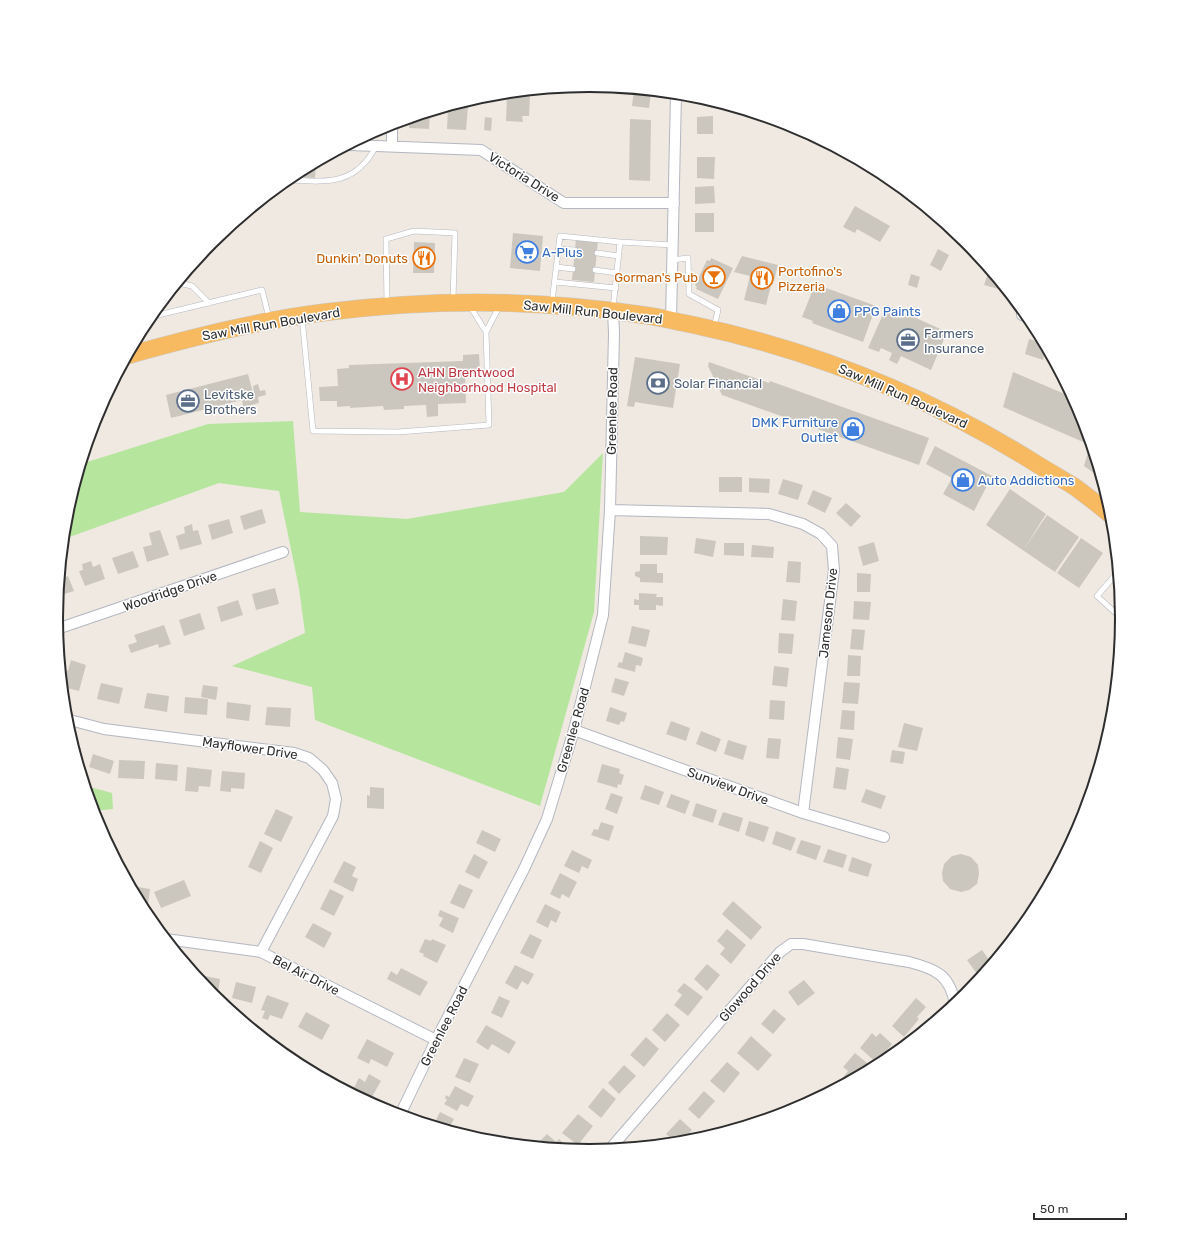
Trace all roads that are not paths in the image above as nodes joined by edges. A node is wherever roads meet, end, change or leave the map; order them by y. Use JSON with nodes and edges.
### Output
{"nodes":[{"id":1,"x":676,"y":100,"type":"edge"},
{"id":2,"x":392,"y":131,"type":"edge"},
{"id":3,"x":360,"y":145,"type":"edge"},
{"id":4,"x":376,"y":146,"type":"junction"},
{"id":5,"x":392,"y":146,"type":"junction"},
{"id":6,"x":298,"y":181,"type":"edge"},
{"id":7,"x":674,"y":202,"type":"junction"},
{"id":8,"x":620,"y":242,"type":"junction"},
{"id":9,"x":673,"y":245,"type":"junction"},
{"id":10,"x":559,"y":249,"type":"junction"},
{"id":11,"x":575,"y":250,"type":"dead end"},
{"id":12,"x":597,"y":253,"type":"dead end"},
{"id":13,"x":619,"y":256,"type":"junction"},
{"id":14,"x":672,"y":260,"type":"junction"},
{"id":15,"x":556,"y":268,"type":"junction"},
{"id":16,"x":573,"y":268,"type":"dead end"},
{"id":17,"x":595,"y":270,"type":"dead end"},
{"id":18,"x":617,"y":273,"type":"junction"},
{"id":19,"x":555,"y":282,"type":"junction"},
{"id":20,"x":184,"y":284,"type":"edge"},
{"id":21,"x":616,"y":288,"type":"junction"},
{"id":22,"x":502,"y":302,"type":"junction"},
{"id":23,"x":209,"y":303,"type":"junction"},
{"id":24,"x":461,"y":303,"type":"junction"},
{"id":25,"x":552,"y":305,"type":"junction"},
{"id":26,"x":387,"y":306,"type":"junction"},
{"id":27,"x":613,"y":311,"type":"junction"},
{"id":28,"x":160,"y":315,"type":"edge"},
{"id":29,"x":301,"y":316,"type":"junction"},
{"id":30,"x":671,"y":320,"type":"junction"},
{"id":31,"x":270,"y":322,"type":"junction"},
{"id":32,"x":713,"y":329,"type":"junction"},
{"id":33,"x":486,"y":332,"type":"junction"},
{"id":34,"x":135,"y":353,"type":"edge"},
{"id":35,"x":1103,"y":509,"type":"edge"},
{"id":36,"x":610,"y":510,"type":"junction"},
{"id":37,"x":283,"y":552,"type":"dead end"},
{"id":38,"x":1113,"y":578,"type":"edge"},
{"id":39,"x":1115,"y":612,"type":"edge"},
{"id":40,"x":63,"y":627,"type":"edge"},
{"id":41,"x":73,"y":722,"type":"edge"},
{"id":42,"x":574,"y":730,"type":"junction"},
{"id":43,"x":804,"y":813,"type":"junction"},
{"id":44,"x":884,"y":837,"type":"dead end"},
{"id":45,"x":173,"y":940,"type":"edge"},
{"id":46,"x":261,"y":952,"type":"junction"},
{"id":47,"x":954,"y":997,"type":"edge"},
{"id":48,"x":436,"y":1040,"type":"junction"},
{"id":49,"x":402,"y":1110,"type":"edge"},
{"id":50,"x":615,"y":1143,"type":"edge"}],
"edges":[{"from":1,"to":7,"type":"street"},
{"from":2,"to":5,"type":"street"},
{"from":3,"to":4,"type":"street","name":"Victoria Drive"},
{"from":4,"to":5,"type":"street","name":"Victoria Drive"},
{"from":4,"to":6,"type":"lane"},
{"from":5,"to":7,"type":"street","name":"Victoria Drive"},
{"from":7,"to":9,"type":"street"},
{"from":8,"to":9,"type":"lane"},
{"from":8,"to":10,"type":"lane"},
{"from":8,"to":13,"type":"lane"},
{"from":9,"to":14,"type":"street"},
{"from":10,"to":11,"type":"lane"},
{"from":10,"to":15,"type":"lane"},
{"from":12,"to":13,"type":"lane"},
{"from":13,"to":18,"type":"lane"},
{"from":14,"to":30,"type":"street"},
{"from":14,"to":32,"type":"lane"},
{"from":15,"to":16,"type":"lane"},
{"from":15,"to":19,"type":"lane"},
{"from":17,"to":18,"type":"lane"},
{"from":18,"to":21,"type":"lane"},
{"from":19,"to":21,"type":"lane"},
{"from":19,"to":25,"type":"lane"},
{"from":20,"to":23,"type":"lane"},
{"from":21,"to":27,"type":"lane"},
{"from":22,"to":24,"type":"highway","name":"Saw Mill Run Boulevard"},
{"from":22,"to":25,"type":"highway","name":"Saw Mill Run Boulevard"},
{"from":22,"to":33,"type":"lane"},
{"from":23,"to":28,"type":"lane"},
{"from":23,"to":31,"type":"lane"},
{"from":24,"to":26,"type":"highway","name":"Saw Mill Run Boulevard"},
{"from":24,"to":26,"type":"lane"},
{"from":24,"to":33,"type":"lane"},
{"from":25,"to":27,"type":"highway","name":"Saw Mill Run Boulevard"},
{"from":26,"to":29,"type":"highway","name":"Saw Mill Run Boulevard"},
{"from":27,"to":30,"type":"highway","name":"Saw Mill Run Boulevard"},
{"from":27,"to":36,"type":"street","name":"Greenlee Road"},
{"from":29,"to":31,"type":"highway","name":"Saw Mill Run Boulevard"},
{"from":29,"to":33,"type":"lane"},
{"from":30,"to":32,"type":"highway","name":"Saw Mill Run Boulevard"},
{"from":31,"to":34,"type":"highway","name":"Saw Mill Run Boulevard"},
{"from":32,"to":35,"type":"highway","name":"Saw Mill Run Boulevard"},
{"from":36,"to":42,"type":"street","name":"Greenlee Road"},
{"from":36,"to":43,"type":"street","name":"Jameson Drive"},
{"from":37,"to":40,"type":"street","name":"Woodridge Drive"},
{"from":38,"to":39,"type":"lane"},
{"from":41,"to":46,"type":"street","name":"Mayflower Drive"},
{"from":42,"to":43,"type":"street","name":"Sunview Drive"},
{"from":42,"to":48,"type":"street","name":"Greenlee Road"},
{"from":43,"to":44,"type":"street","name":"Sunview Drive"},
{"from":45,"to":46,"type":"street","name":"Bel Air Drive"},
{"from":46,"to":48,"type":"street","name":"Bel Air Drive"},
{"from":47,"to":50,"type":"street","name":"Glowood Drive"},
{"from":48,"to":49,"type":"street","name":"Greenlee Road"}]}
